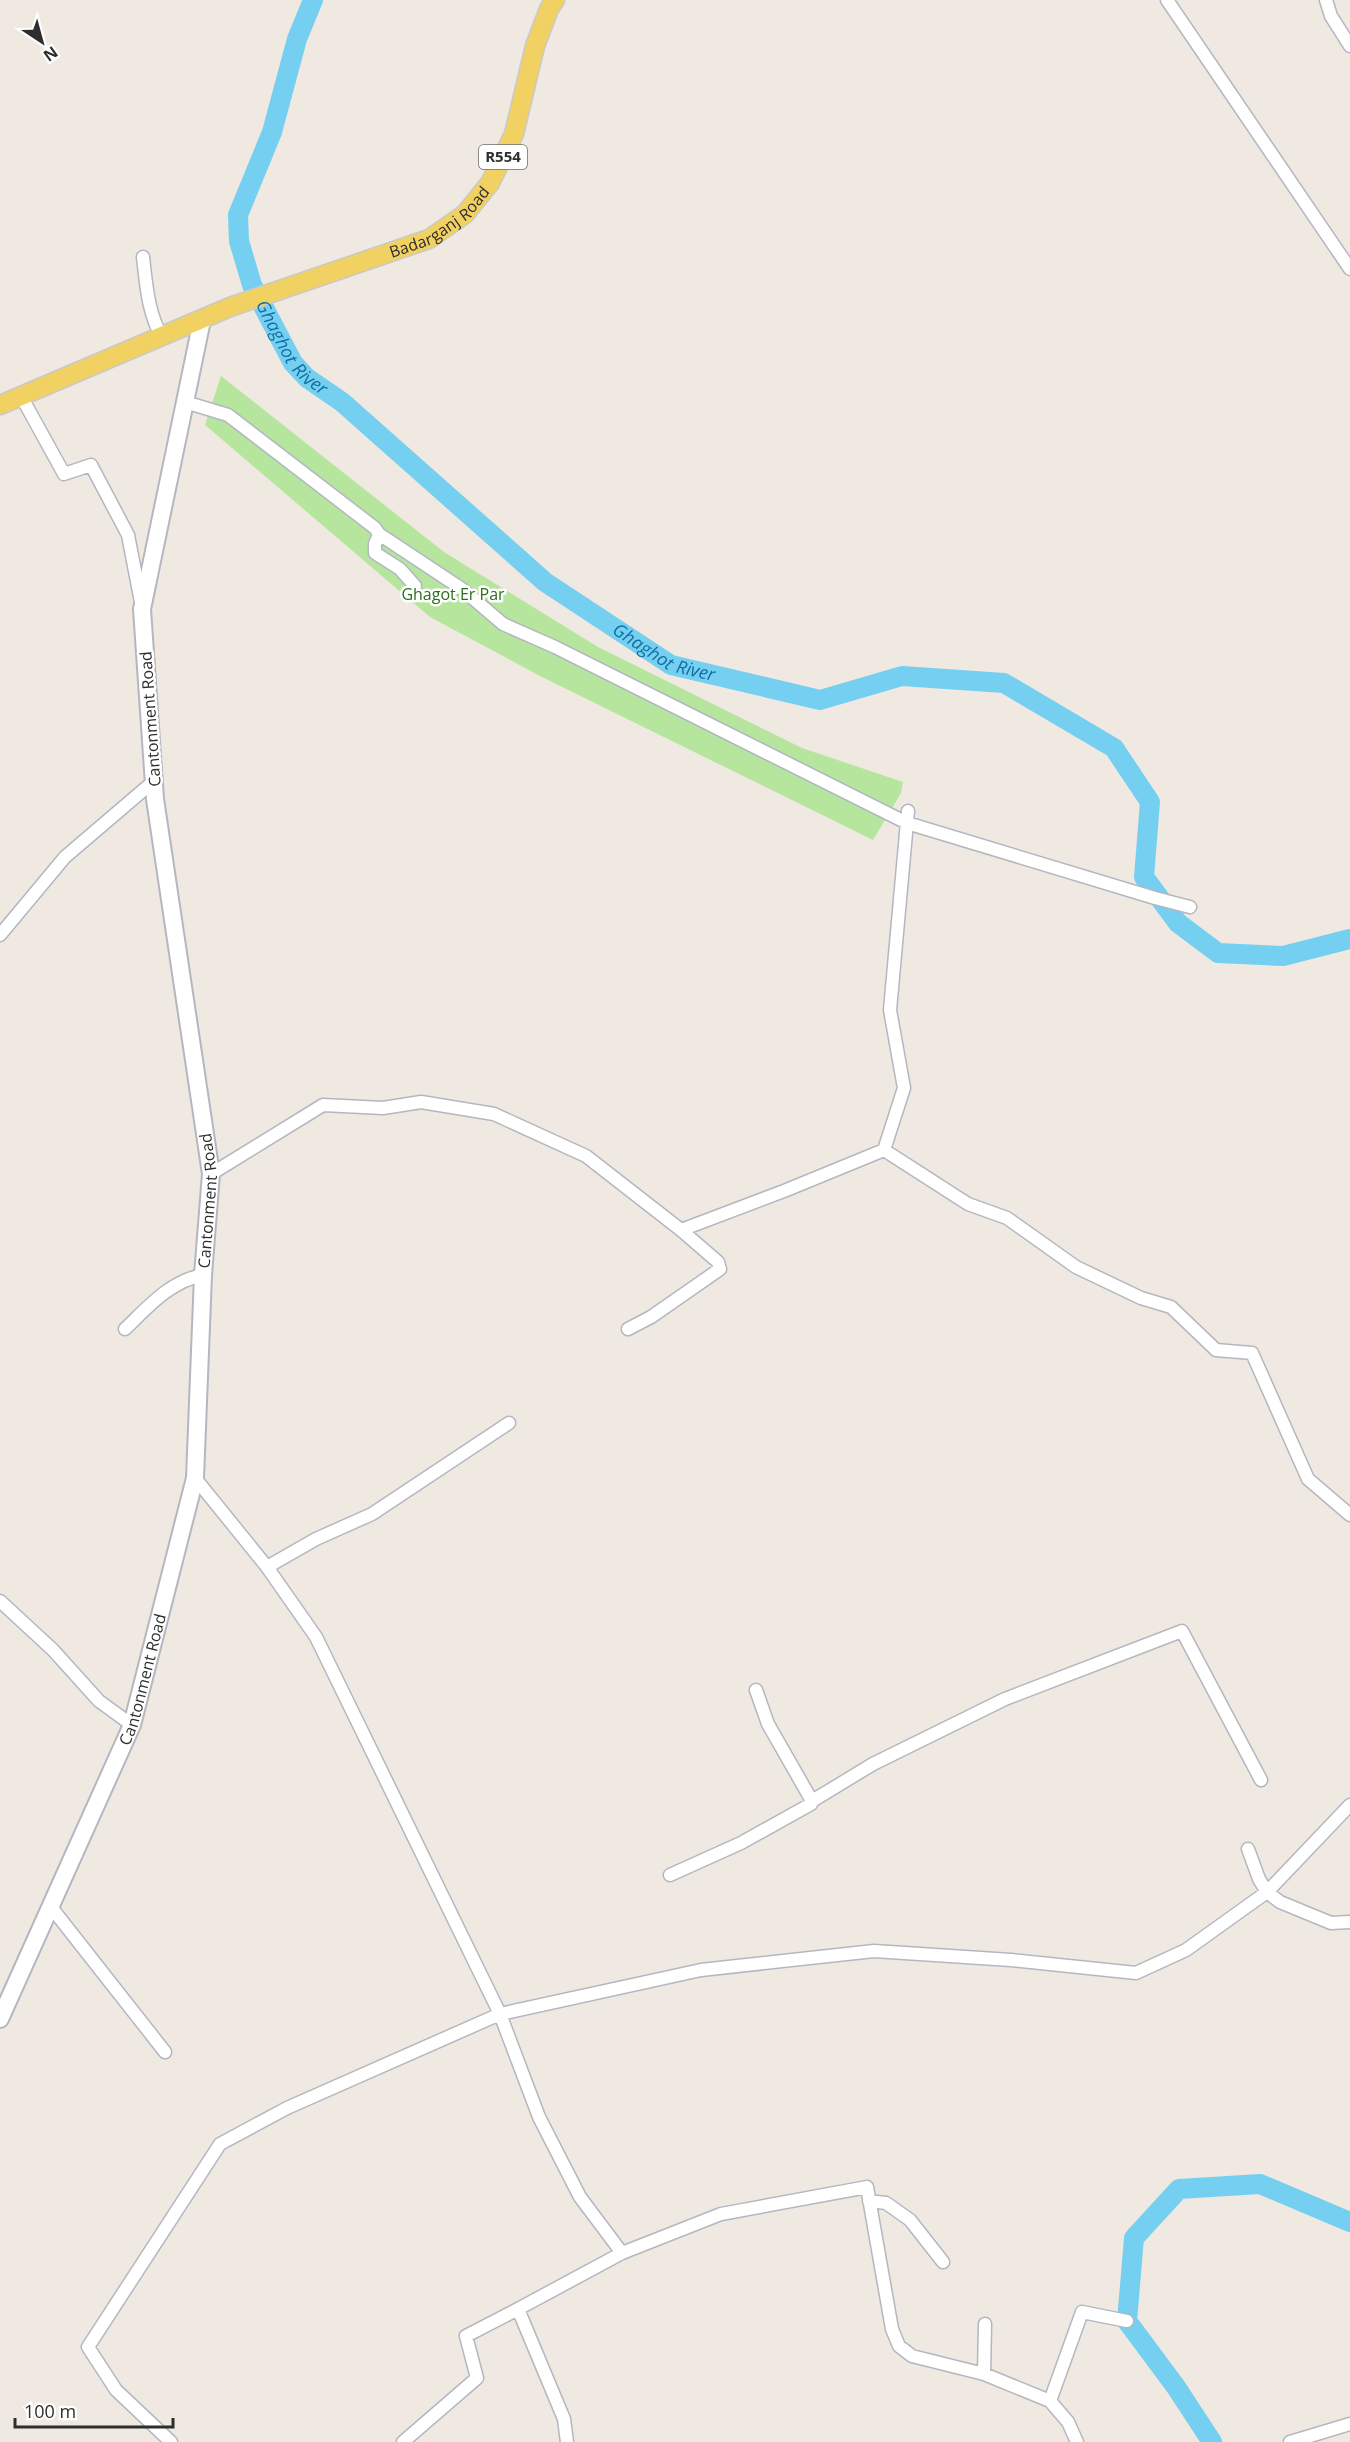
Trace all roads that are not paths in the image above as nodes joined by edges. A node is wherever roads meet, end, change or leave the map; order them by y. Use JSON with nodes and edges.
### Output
{"nodes":[{"id":1,"x":555,"y":0,"type":"edge"},
{"id":2,"x":1167,"y":0,"type":"edge"},
{"id":3,"x":1326,"y":0,"type":"edge"},
{"id":4,"x":1350,"y":46,"type":"edge"},
{"id":5,"x":143,"y":257,"type":"dead end"},
{"id":6,"x":1350,"y":269,"type":"edge"},
{"id":7,"x":202,"y":320,"type":"junction"},
{"id":8,"x":162,"y":337,"type":"junction"},
{"id":9,"x":21,"y":396,"type":"junction"},
{"id":10,"x":185,"y":402,"type":"junction"},
{"id":11,"x":0,"y":405,"type":"edge"},
{"id":12,"x":379,"y":534,"type":"junction"},
{"id":13,"x":415,"y":586,"type":"dead end"},
{"id":14,"x":142,"y":609,"type":"junction"},
{"id":15,"x":154,"y":781,"type":"junction"},
{"id":16,"x":908,"y":817,"type":"junction"},
{"id":17,"x":1190,"y":907,"type":"dead end"},
{"id":18,"x":0,"y":935,"type":"edge"},
{"id":19,"x":884,"y":1150,"type":"junction"},
{"id":20,"x":211,"y":1174,"type":"junction"},
{"id":21,"x":681,"y":1230,"type":"junction"},
{"id":22,"x":203,"y":1275,"type":"junction"},
{"id":23,"x":124,"y":1329,"type":"dead end"},
{"id":24,"x":628,"y":1329,"type":"dead end"},
{"id":25,"x":509,"y":1423,"type":"dead end"},
{"id":26,"x":195,"y":1478,"type":"junction"},
{"id":27,"x":1350,"y":1515,"type":"edge"},
{"id":28,"x":267,"y":1567,"type":"junction"},
{"id":29,"x":0,"y":1601,"type":"edge"},
{"id":30,"x":756,"y":1690,"type":"dead end"},
{"id":31,"x":132,"y":1725,"type":"junction"},
{"id":32,"x":1261,"y":1780,"type":"dead end"},
{"id":33,"x":812,"y":1801,"type":"junction"},
{"id":34,"x":1350,"y":1805,"type":"edge"},
{"id":35,"x":1248,"y":1849,"type":"dead end"},
{"id":36,"x":670,"y":1875,"type":"dead end"},
{"id":37,"x":1267,"y":1892,"type":"junction"},
{"id":38,"x":51,"y":1907,"type":"junction"},
{"id":39,"x":1350,"y":1922,"type":"edge"},
{"id":40,"x":500,"y":2014,"type":"junction"},
{"id":41,"x":0,"y":2019,"type":"edge"},
{"id":42,"x":165,"y":2052,"type":"dead end"},
{"id":43,"x":869,"y":2201,"type":"junction"},
{"id":44,"x":622,"y":2253,"type":"junction"},
{"id":45,"x":943,"y":2262,"type":"dead end"},
{"id":46,"x":518,"y":2309,"type":"junction"},
{"id":47,"x":1127,"y":2321,"type":"dead end"},
{"id":48,"x":985,"y":2324,"type":"dead end"},
{"id":49,"x":984,"y":2374,"type":"junction"},
{"id":50,"x":1050,"y":2401,"type":"junction"},
{"id":51,"x":1350,"y":2424,"type":"edge"},
{"id":52,"x":171,"y":2442,"type":"edge"},
{"id":53,"x":403,"y":2442,"type":"edge"},
{"id":54,"x":567,"y":2442,"type":"edge"},
{"id":55,"x":1077,"y":2442,"type":"edge"},
{"id":56,"x":1290,"y":2442,"type":"edge"}],
"edges":[{"from":1,"to":7,"type":"main road","name":"Badarganj Road","number":"R554"},
{"from":2,"to":6,"type":"street"},
{"from":3,"to":4,"type":"street"},
{"from":5,"to":8,"type":"street"},
{"from":7,"to":8,"type":"main road","name":"Badarganj Road"},
{"from":7,"to":10,"type":"street","name":"Cantonment Road"},
{"from":8,"to":9,"type":"main road","name":"Badarganj Road"},
{"from":9,"to":11,"type":"main road","name":"Badarganj Road"},
{"from":9,"to":14,"type":"street"},
{"from":10,"to":12,"type":"street"},
{"from":10,"to":14,"type":"street","name":"Cantonment Road"},
{"from":12,"to":13,"type":"street"},
{"from":12,"to":16,"type":"street"},
{"from":14,"to":15,"type":"street","name":"Cantonment Road"},
{"from":15,"to":18,"type":"street"},
{"from":15,"to":20,"type":"street","name":"Cantonment Road"},
{"from":16,"to":17,"type":"street"},
{"from":16,"to":19,"type":"street"},
{"from":19,"to":21,"type":"street"},
{"from":19,"to":27,"type":"street"},
{"from":20,"to":21,"type":"street"},
{"from":20,"to":22,"type":"street","name":"Cantonment Road"},
{"from":21,"to":24,"type":"street"},
{"from":22,"to":23,"type":"street"},
{"from":22,"to":26,"type":"street","name":"Cantonment Road"},
{"from":25,"to":28,"type":"street"},
{"from":26,"to":28,"type":"street"},
{"from":26,"to":31,"type":"street","name":"Cantonment Road"},
{"from":28,"to":40,"type":"street"},
{"from":29,"to":31,"type":"street"},
{"from":30,"to":33,"type":"street"},
{"from":31,"to":38,"type":"street","name":"Cantonment Road"},
{"from":32,"to":33,"type":"street"},
{"from":33,"to":36,"type":"street"},
{"from":34,"to":37,"type":"street"},
{"from":35,"to":37,"type":"street"},
{"from":37,"to":39,"type":"street"},
{"from":37,"to":40,"type":"street"},
{"from":38,"to":41,"type":"street","name":"Cantonment Road"},
{"from":38,"to":42,"type":"street"},
{"from":40,"to":44,"type":"street"},
{"from":40,"to":52,"type":"street"},
{"from":43,"to":44,"type":"street"},
{"from":43,"to":45,"type":"street"},
{"from":43,"to":49,"type":"street"},
{"from":44,"to":46,"type":"street"},
{"from":46,"to":53,"type":"street"},
{"from":46,"to":54,"type":"street"},
{"from":47,"to":50,"type":"street"},
{"from":48,"to":49,"type":"street"},
{"from":49,"to":50,"type":"street"},
{"from":50,"to":55,"type":"street"},
{"from":51,"to":56,"type":"street"}]}
